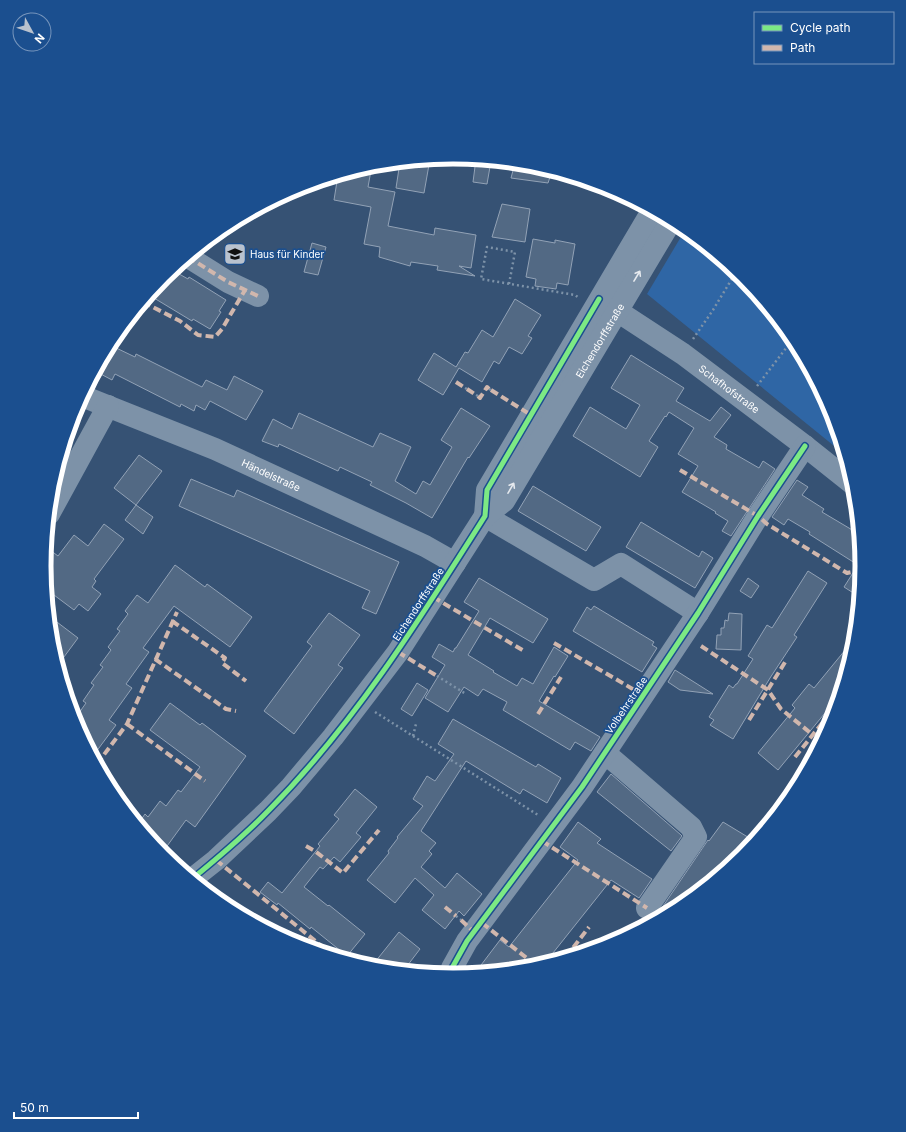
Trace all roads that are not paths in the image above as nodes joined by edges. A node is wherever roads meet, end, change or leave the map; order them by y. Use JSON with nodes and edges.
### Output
{"nodes":[{"id":1,"x":649,"y":215,"type":"edge"},
{"id":2,"x":668,"y":227,"type":"edge"},
{"id":3,"x":193,"y":260,"type":"edge"},
{"id":4,"x":258,"y":296,"type":"dead end"},
{"id":5,"x":597,"y":303,"type":"junction"},
{"id":6,"x":617,"y":310,"type":"junction"},
{"id":7,"x":88,"y":398,"type":"edge"},
{"id":8,"x":108,"y":406,"type":"junction"},
{"id":9,"x":805,"y":446,"type":"junction"},
{"id":10,"x":845,"y":478,"type":"edge"},
{"id":11,"x":57,"y":500,"type":"edge"},
{"id":12,"x":484,"y":516,"type":"junction"},
{"id":13,"x":455,"y":563,"type":"junction"},
{"id":14,"x":698,"y":613,"type":"junction"},
{"id":15,"x":605,"y":752,"type":"junction"},
{"id":16,"x":197,"y":875,"type":"edge"},
{"id":17,"x":647,"y":908,"type":"dead end"},
{"id":18,"x":452,"y":968,"type":"dead end"}],
"edges":[{"from":1,"to":5,"type":"street","name":"Eichendorffstraße"},
{"from":6,"to":2,"type":"street","name":"Eichendorffstraße","one_way":true},
{"from":3,"to":4,"type":"street"},
{"from":5,"to":6,"type":"street","name":"Schafhofstraße"},
{"from":5,"to":12,"type":"street","name":"Eichendorffstraße"},
{"from":6,"to":9,"type":"street","name":"Schafhofstraße"},
{"from":12,"to":6,"type":"street","name":"Eichendorffstraße","one_way":true},
{"from":7,"to":8,"type":"street","name":"Händelstraße"},
{"from":8,"to":11,"type":"street"},
{"from":8,"to":13,"type":"street","name":"Händelstraße"},
{"from":9,"to":10,"type":"street","name":"Schafhofstraße"},
{"from":9,"to":14,"type":"street","name":"Volbehrstraße"},
{"from":12,"to":13,"type":"street","name":"Eichendorffstraße"},
{"from":12,"to":14,"type":"street"},
{"from":13,"to":16,"type":"street","name":"Eichendorffstraße"},
{"from":14,"to":15,"type":"street","name":"Volbehrstraße"},
{"from":15,"to":17,"type":"street"},
{"from":15,"to":18,"type":"street","name":"Volbehrstraße"}]}
